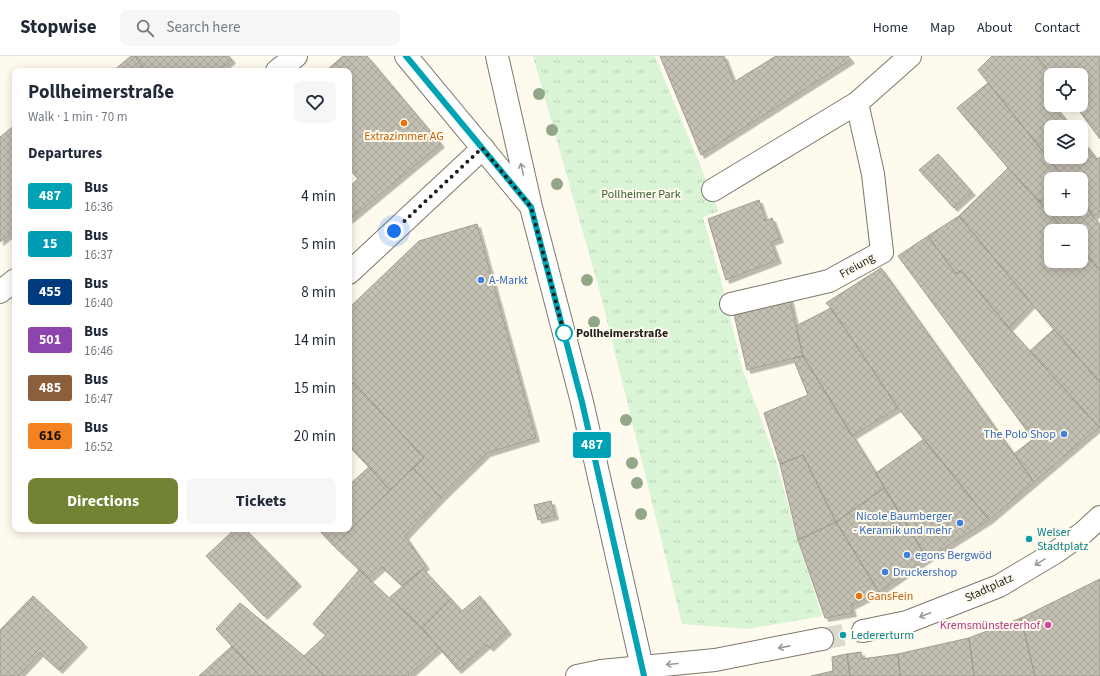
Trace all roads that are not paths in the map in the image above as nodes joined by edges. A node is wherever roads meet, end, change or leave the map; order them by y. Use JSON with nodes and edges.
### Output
{"nodes":[{"id":1,"x":296,"y":56,"type":"edge"},
{"id":2,"x":406,"y":56,"type":"edge"},
{"id":3,"x":497,"y":56,"type":"edge"},
{"id":4,"x":910,"y":56,"type":"edge"},
{"id":5,"x":281,"y":68,"type":"edge"},
{"id":6,"x":857,"y":103,"type":"junction"},
{"id":7,"x":482,"y":148,"type":"junction"},
{"id":8,"x":713,"y":190,"type":"dead end"},
{"id":9,"x":531,"y":207,"type":"junction"},
{"id":10,"x":352,"y":270,"type":"edge"},
{"id":11,"x":12,"y":282,"type":"edge"},
{"id":12,"x":0,"y":292,"type":"edge"},
{"id":13,"x":731,"y":304,"type":"dead end"},
{"id":14,"x":1100,"y":517,"type":"edge"},
{"id":15,"x":863,"y":631,"type":"tunnel mouth"},
{"id":16,"x":822,"y":639,"type":"tunnel mouth"},
{"id":17,"x":644,"y":671,"type":"edge"},
{"id":18,"x":577,"y":676,"type":"edge"}],
"edges":[{"from":1,"to":5,"type":"main road"},
{"from":2,"to":7,"type":"main road"},
{"from":9,"to":3,"type":"main road","one_way":true},
{"from":4,"to":6,"type":"main road"},
{"from":6,"to":8,"type":"main road"},
{"from":6,"to":13,"type":"main road","name":"Freiung"},
{"from":7,"to":9,"type":"main road"},
{"from":7,"to":10,"type":"main road"},
{"from":9,"to":17,"type":"main road"},
{"from":11,"to":12,"type":"main road"},
{"from":14,"to":15,"type":"main road","name":"Stadtplatz","one_way":true},
{"from":16,"to":17,"type":"main road","one_way":true},
{"from":17,"to":18,"type":"main road"}]}
